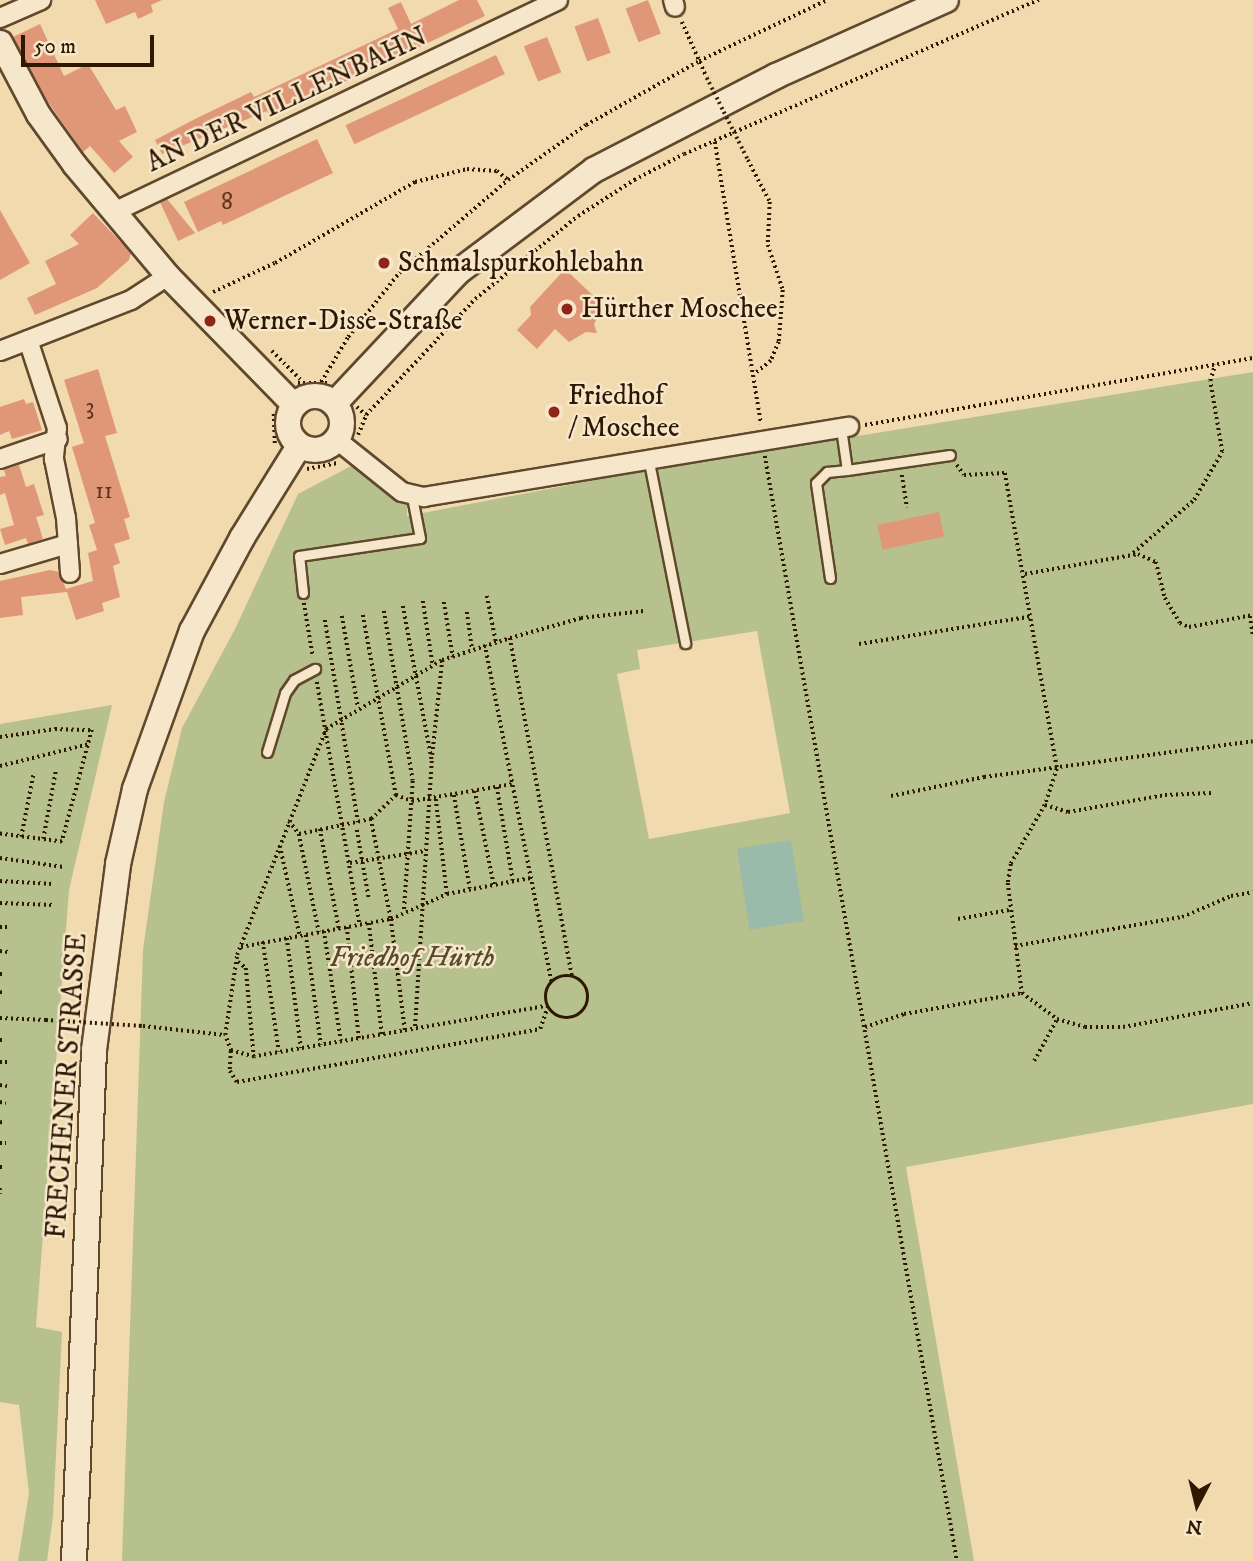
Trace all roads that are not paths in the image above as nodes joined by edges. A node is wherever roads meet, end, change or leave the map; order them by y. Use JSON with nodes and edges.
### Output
{"nodes":[{"id":1,"x":41,"y":0,"type":"edge"},
{"id":2,"x":558,"y":0,"type":"edge"},
{"id":3,"x":946,"y":0,"type":"edge"},
{"id":4,"x":0,"y":18,"type":"edge"},
{"id":5,"x":0,"y":42,"type":"edge"},
{"id":6,"x":114,"y":212,"type":"junction"},
{"id":7,"x":168,"y":276,"type":"junction"},
{"id":8,"x":28,"y":340,"type":"junction"},
{"id":9,"x":0,"y":351,"type":"edge"},
{"id":10,"x":339,"y":399,"type":"junction"},
{"id":11,"x":290,"y":402,"type":"junction"},
{"id":12,"x":845,"y":428,"type":"joint"},
{"id":13,"x":58,"y":439,"type":"junction"},
{"id":14,"x":343,"y":445,"type":"junction"},
{"id":15,"x":295,"y":452,"type":"junction"},
{"id":16,"x":950,"y":455,"type":"road end"},
{"id":17,"x":648,"y":456,"type":"junction"},
{"id":18,"x":0,"y":459,"type":"edge"},
{"id":19,"x":847,"y":470,"type":"junction"},
{"id":20,"x":412,"y":497,"type":"junction"},
{"id":21,"x":68,"y":544,"type":"junction"},
{"id":22,"x":0,"y":564,"type":"edge"},
{"id":23,"x":69,"y":573,"type":"dead end"},
{"id":24,"x":830,"y":578,"type":"dead end"},
{"id":25,"x":303,"y":593,"type":"road end"},
{"id":26,"x":685,"y":643,"type":"dead end"},
{"id":27,"x":315,"y":669,"type":"road end"},
{"id":28,"x":267,"y":752,"type":"dead end"},
{"id":29,"x":75,"y":1561,"type":"edge"}],
"edges":[{"from":1,"to":4,"type":"street"},
{"from":2,"to":6,"type":"street","name":"AN DER VILLENBAHN"},
{"from":3,"to":10,"type":"main road"},
{"from":5,"to":6,"type":"street"},
{"from":6,"to":7,"type":"street"},
{"from":7,"to":8,"type":"street"},
{"from":7,"to":11,"type":"street"},
{"from":8,"to":9,"type":"street"},
{"from":8,"to":13,"type":"street"},
{"from":10,"to":11,"type":"main road"},
{"from":10,"to":14,"type":"main road"},
{"from":11,"to":15,"type":"main road"},
{"from":12,"to":17,"type":"street"},
{"from":12,"to":19,"type":"lane"},
{"from":13,"to":18,"type":"street"},
{"from":13,"to":21,"type":"street"},
{"from":14,"to":15,"type":"main road"},
{"from":14,"to":20,"type":"street"},
{"from":15,"to":29,"type":"main road","name":"FRECHENER STRASSE"},
{"from":16,"to":19,"type":"lane"},
{"from":17,"to":20,"type":"street"},
{"from":17,"to":26,"type":"lane"},
{"from":19,"to":24,"type":"lane"},
{"from":20,"to":25,"type":"lane"},
{"from":21,"to":22,"type":"street"},
{"from":21,"to":23,"type":"street"},
{"from":27,"to":28,"type":"lane"}]}
